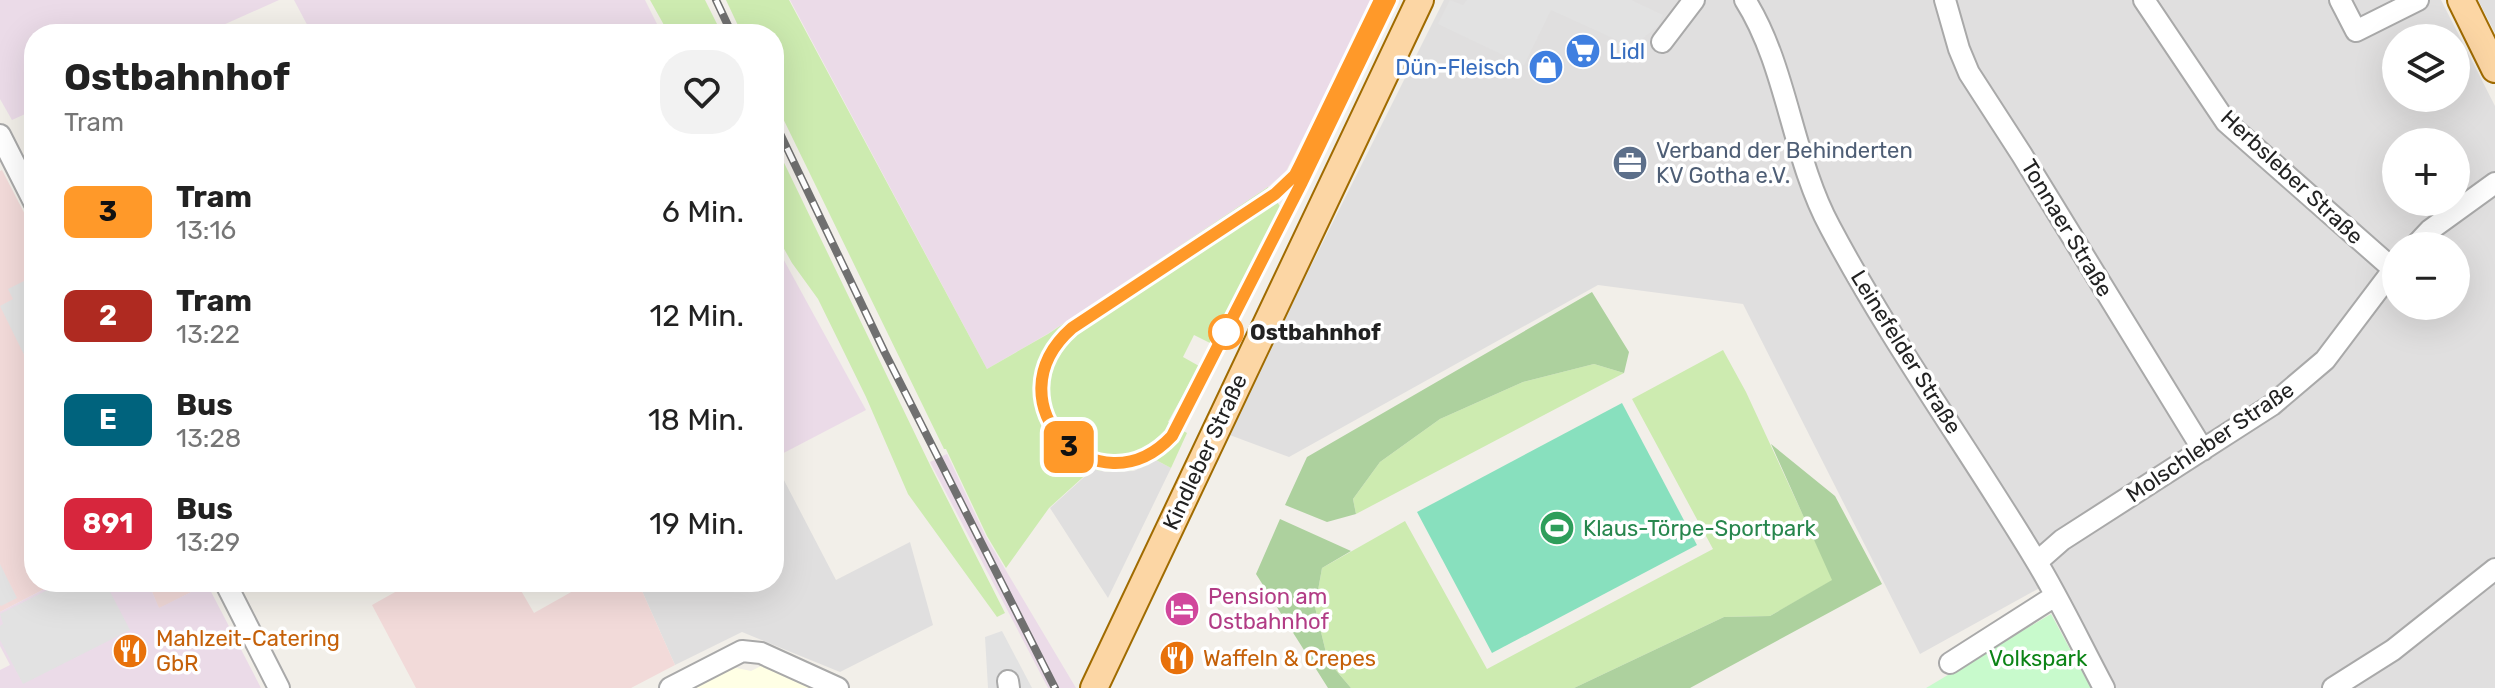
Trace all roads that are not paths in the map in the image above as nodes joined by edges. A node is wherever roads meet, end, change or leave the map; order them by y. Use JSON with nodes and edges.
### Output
{"nodes":[{"id":1,"x":1420,"y":0,"type":"edge"},
{"id":2,"x":1694,"y":0,"type":"edge"},
{"id":3,"x":1745,"y":0,"type":"edge"},
{"id":4,"x":1945,"y":0,"type":"edge"},
{"id":5,"x":2144,"y":0,"type":"edge"},
{"id":6,"x":2340,"y":0,"type":"edge"},
{"id":7,"x":2418,"y":0,"type":"edge"},
{"id":8,"x":2461,"y":0,"type":"edge"},
{"id":9,"x":1662,"y":42,"type":"dead end"},
{"id":10,"x":2495,"y":69,"type":"edge"},
{"id":11,"x":0,"y":135,"type":"edge"},
{"id":12,"x":24,"y":182,"type":"edge"},
{"id":13,"x":2495,"y":183,"type":"edge"},
{"id":14,"x":2428,"y":232,"type":"edge"},
{"id":15,"x":2382,"y":258,"type":"edge"},
{"id":16,"x":2382,"y":284,"type":"edge"},
{"id":17,"x":2203,"y":450,"type":"junction"},
{"id":18,"x":2037,"y":562,"type":"junction"},
{"id":19,"x":2495,"y":569,"type":"edge"},
{"id":20,"x":230,"y":592,"type":"edge"},
{"id":21,"x":2055,"y":596,"type":"junction"},
{"id":22,"x":1950,"y":663,"type":"dead end"},
{"id":23,"x":279,"y":688,"type":"edge"},
{"id":24,"x":670,"y":688,"type":"edge"},
{"id":25,"x":838,"y":688,"type":"edge"},
{"id":26,"x":1094,"y":688,"type":"edge"},
{"id":27,"x":2104,"y":688,"type":"edge"},
{"id":28,"x":2333,"y":688,"type":"edge"}],
"edges":[{"from":1,"to":26,"type":"main road","name":"Kindleber Straße"},
{"from":2,"to":9,"type":"street"},
{"from":3,"to":18,"type":"street","name":"Leinefelder Straße"},
{"from":4,"to":17,"type":"street","name":"Tonnaer Straße"},
{"from":5,"to":15,"type":"street","name":"Herbsleber Straße"},
{"from":6,"to":7,"type":"street"},
{"from":8,"to":10,"type":"main road"},
{"from":11,"to":12,"type":"street"},
{"from":13,"to":14,"type":"street"},
{"from":16,"to":17,"type":"street","name":"Molschleber Straße"},
{"from":17,"to":18,"type":"street","name":"Molschleber Straße"},
{"from":18,"to":21,"type":"street","name":"Leinefelder Straße"},
{"from":19,"to":28,"type":"street"},
{"from":20,"to":23,"type":"street"},
{"from":21,"to":22,"type":"street"},
{"from":21,"to":27,"type":"street","name":"Leinefelder Straße"},
{"from":24,"to":25,"type":"street"}]}
